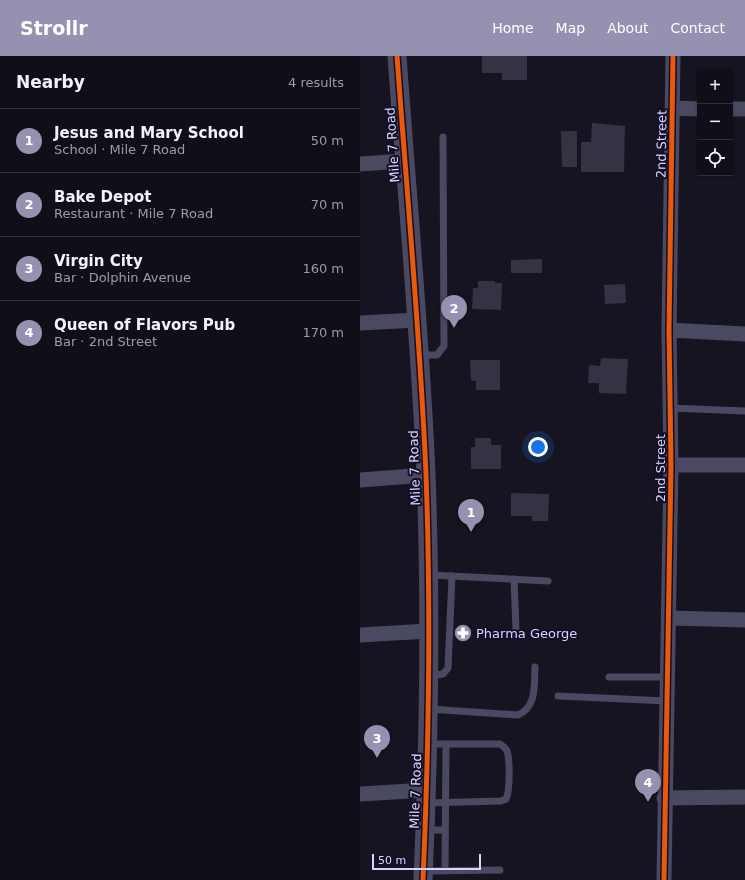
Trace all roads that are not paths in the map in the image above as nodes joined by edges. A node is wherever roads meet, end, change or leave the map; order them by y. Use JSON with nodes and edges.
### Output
{"nodes":[{"id":1,"x":397,"y":56,"type":"edge"},
{"id":2,"x":673,"y":56,"type":"edge"},
{"id":3,"x":673,"y":108,"type":"junction"},
{"id":4,"x":697,"y":109,"type":"edge"},
{"id":5,"x":733,"y":109,"type":"edge"},
{"id":6,"x":745,"y":109,"type":"edge"},
{"id":7,"x":443,"y":137,"type":"dead end"},
{"id":8,"x":404,"y":160,"type":"junction"},
{"id":9,"x":360,"y":164,"type":"edge"},
{"id":10,"x":417,"y":320,"type":"junction"},
{"id":11,"x":360,"y":323,"type":"edge"},
{"id":12,"x":669,"y":330,"type":"junction"},
{"id":13,"x":745,"y":334,"type":"edge"},
{"id":14,"x":419,"y":355,"type":"junction"},
{"id":15,"x":670,"y":408,"type":"junction"},
{"id":16,"x":745,"y":411,"type":"edge"},
{"id":17,"x":671,"y":465,"type":"junction"},
{"id":18,"x":745,"y":465,"type":"edge"},
{"id":19,"x":426,"y":475,"type":"junction"},
{"id":20,"x":360,"y":480,"type":"edge"},
{"id":21,"x":428,"y":575,"type":"junction"},
{"id":22,"x":452,"y":576,"type":"junction"},
{"id":23,"x":514,"y":579,"type":"junction"},
{"id":24,"x":548,"y":581,"type":"dead end"},
{"id":25,"x":669,"y":618,"type":"junction"},
{"id":26,"x":745,"y":620,"type":"edge"},
{"id":27,"x":516,"y":630,"type":"dead end"},
{"id":28,"x":429,"y":631,"type":"junction"},
{"id":29,"x":360,"y":635,"type":"edge"},
{"id":30,"x":535,"y":667,"type":"dead end"},
{"id":31,"x":428,"y":676,"type":"junction"},
{"id":32,"x":609,"y":677,"type":"dead end"},
{"id":33,"x":668,"y":677,"type":"junction"},
{"id":34,"x":558,"y":696,"type":"dead end"},
{"id":35,"x":667,"y":701,"type":"junction"},
{"id":36,"x":428,"y":709,"type":"junction"},
{"id":37,"x":437,"y":744,"type":"junction"},
{"id":38,"x":360,"y":794,"type":"edge"},
{"id":39,"x":427,"y":796,"type":"junction"},
{"id":40,"x":745,"y":797,"type":"edge"},
{"id":41,"x":664,"y":798,"type":"junction"},
{"id":42,"x":446,"y":802,"type":"junction"},
{"id":43,"x":425,"y":830,"type":"junction"},
{"id":44,"x":445,"y":830,"type":"junction"},
{"id":45,"x":500,"y":870,"type":"dead end"},
{"id":46,"x":445,"y":871,"type":"junction"},
{"id":47,"x":423,"y":876,"type":"edge"},
{"id":48,"x":664,"y":880,"type":"edge"}],
"edges":[{"from":1,"to":8,"type":"street","name":"Mile 7 Road"},
{"from":2,"to":3,"type":"street","name":"2nd Street"},
{"from":3,"to":4,"type":"street"},
{"from":3,"to":12,"type":"street","name":"2nd Street"},
{"from":5,"to":6,"type":"street"},
{"from":7,"to":14,"type":"lane"},
{"from":8,"to":9,"type":"street"},
{"from":8,"to":10,"type":"street","name":"Mile 7 Road"},
{"from":10,"to":11,"type":"street"},
{"from":10,"to":14,"type":"street","name":"Mile 7 Road"},
{"from":12,"to":13,"type":"street"},
{"from":12,"to":15,"type":"street","name":"2nd Street"},
{"from":14,"to":19,"type":"street","name":"Mile 7 Road"},
{"from":15,"to":16,"type":"lane"},
{"from":15,"to":17,"type":"street","name":"2nd Street"},
{"from":17,"to":18,"type":"street"},
{"from":17,"to":25,"type":"street","name":"2nd Street"},
{"from":19,"to":20,"type":"street"},
{"from":19,"to":21,"type":"street","name":"Mile 7 Road"},
{"from":21,"to":22,"type":"lane"},
{"from":21,"to":28,"type":"street","name":"Mile 7 Road"},
{"from":22,"to":23,"type":"lane"},
{"from":22,"to":31,"type":"lane"},
{"from":23,"to":24,"type":"lane"},
{"from":23,"to":27,"type":"lane"},
{"from":25,"to":26,"type":"street"},
{"from":25,"to":33,"type":"street","name":"2nd Street"},
{"from":28,"to":29,"type":"street"},
{"from":28,"to":31,"type":"street","name":"Mile 7 Road"},
{"from":30,"to":36,"type":"lane"},
{"from":31,"to":36,"type":"street","name":"Mile 7 Road"},
{"from":32,"to":33,"type":"lane"},
{"from":33,"to":35,"type":"street","name":"2nd Street"},
{"from":34,"to":35,"type":"lane"},
{"from":35,"to":41,"type":"street","name":"2nd Street"},
{"from":36,"to":37,"type":"street","name":"Mile 7 Road"},
{"from":37,"to":39,"type":"street","name":"Mile 7 Road"},
{"from":37,"to":42,"type":"lane"},
{"from":37,"to":42,"type":"lane"},
{"from":38,"to":39,"type":"street"},
{"from":39,"to":42,"type":"lane"},
{"from":39,"to":43,"type":"street","name":"Mile 7 Road"},
{"from":40,"to":41,"type":"street"},
{"from":41,"to":48,"type":"street","name":"2nd Street"},
{"from":42,"to":44,"type":"lane"},
{"from":43,"to":44,"type":"lane"},
{"from":43,"to":47,"type":"street","name":"Mile 7 Road"},
{"from":44,"to":46,"type":"lane"},
{"from":45,"to":46,"type":"lane"},
{"from":46,"to":47,"type":"lane"}]}
